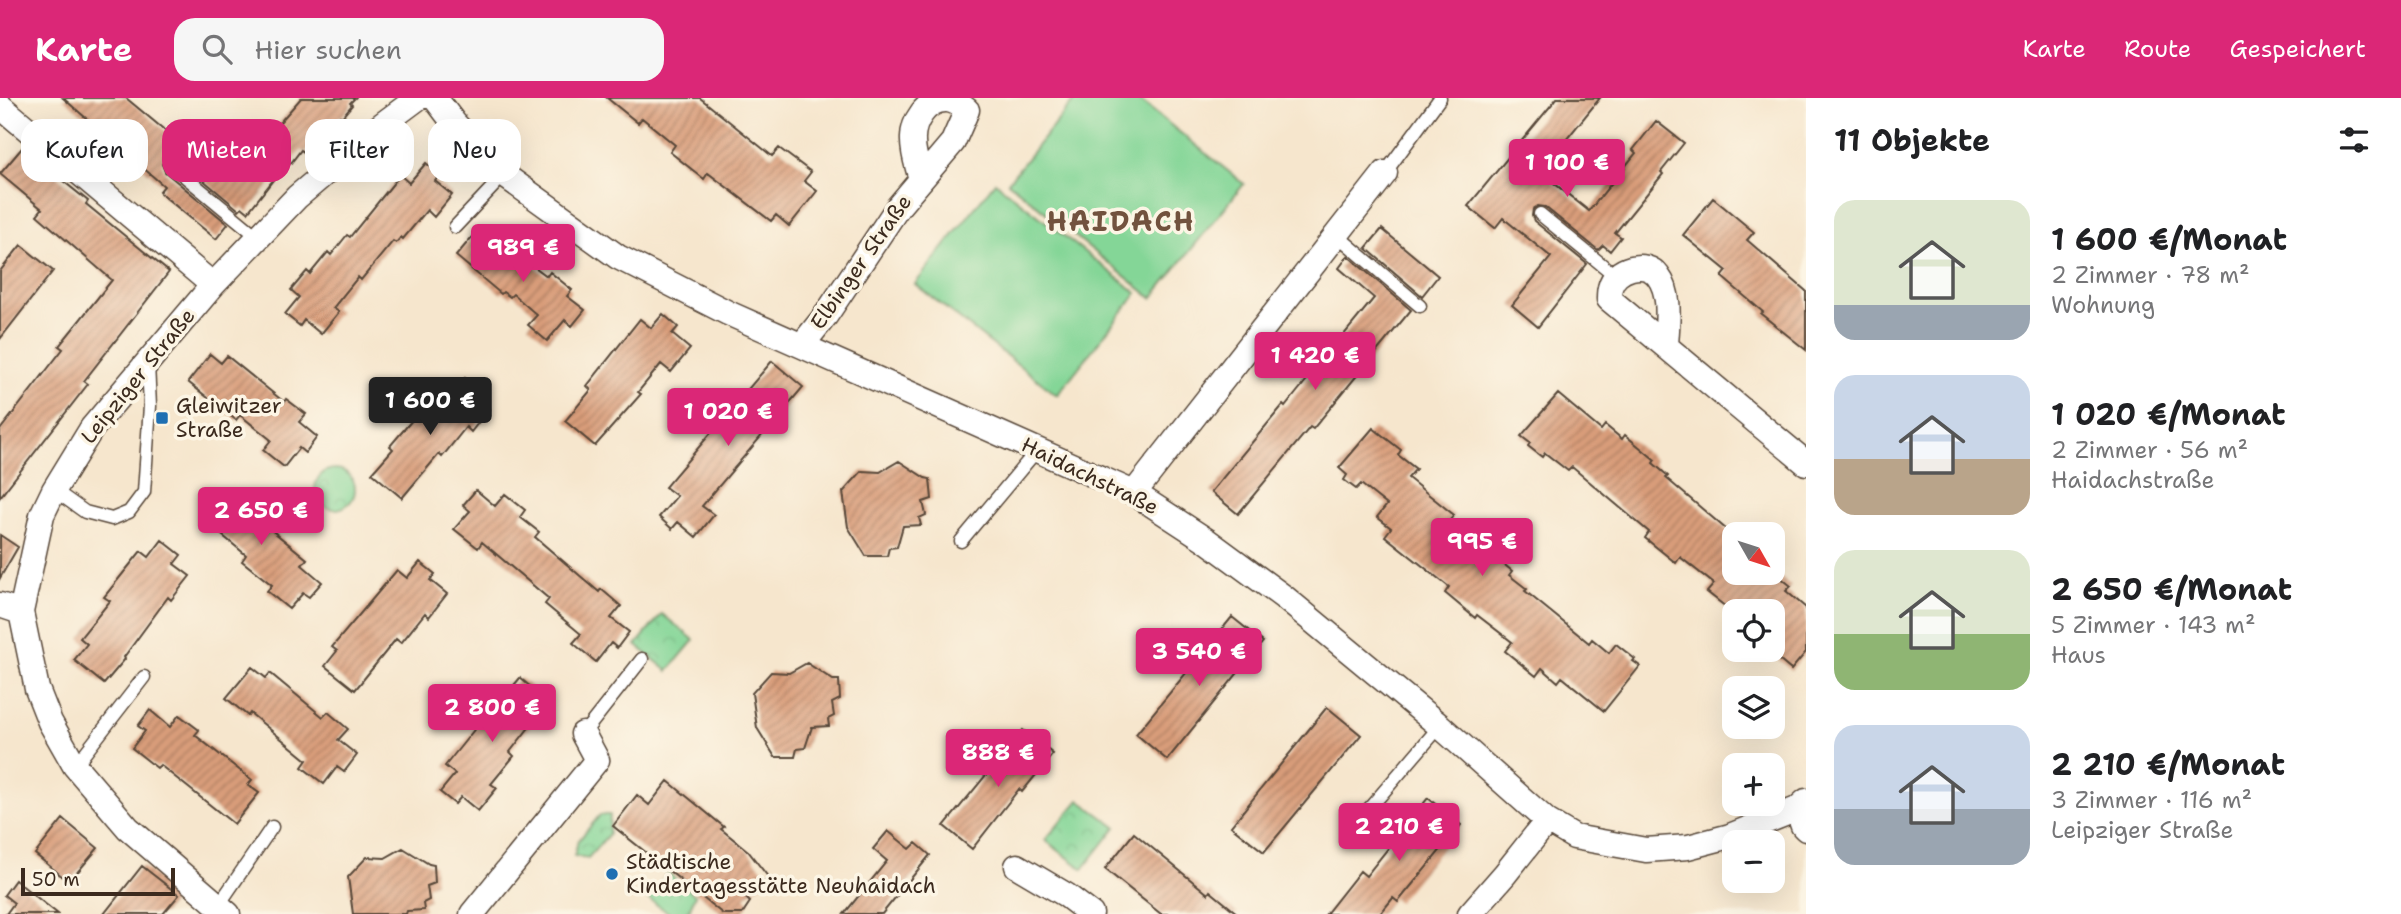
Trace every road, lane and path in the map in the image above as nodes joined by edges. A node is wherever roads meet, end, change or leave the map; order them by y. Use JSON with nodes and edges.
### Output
{"nodes":[{"id":1,"x":418,"y":98,"type":"edge"},
{"id":2,"x":435,"y":98,"type":"edge"},
{"id":3,"x":945,"y":98,"type":"edge"},
{"id":4,"x":1440,"y":98,"type":"edge"},
{"id":5,"x":972,"y":104,"type":"edge"},
{"id":6,"x":0,"y":106,"type":"edge"},
{"id":7,"x":451,"y":119,"type":"edge"},
{"id":8,"x":1385,"y":173,"type":"joint"},
{"id":9,"x":920,"y":180,"type":"junction"},
{"id":10,"x":192,"y":182,"type":"edge"},
{"id":11,"x":497,"y":182,"type":"edge"},
{"id":12,"x":514,"y":182,"type":"edge"},
{"id":13,"x":1540,"y":214,"type":"dead end"},
{"id":14,"x":455,"y":227,"type":"dead end"},
{"id":15,"x":1338,"y":236,"type":"junction"},
{"id":16,"x":258,"y":237,"type":"junction"},
{"id":17,"x":1617,"y":277,"type":"junction"},
{"id":18,"x":213,"y":285,"type":"junction"},
{"id":19,"x":1420,"y":306,"type":"dead end"},
{"id":20,"x":802,"y":345,"type":"junction"},
{"id":21,"x":1666,"y":346,"type":"junction"},
{"id":22,"x":148,"y":362,"type":"junction"},
{"id":23,"x":1038,"y":449,"type":"junction"},
{"id":24,"x":1806,"y":463,"type":"edge"},
{"id":25,"x":54,"y":490,"type":"junction"},
{"id":26,"x":1134,"y":493,"type":"junction"},
{"id":27,"x":961,"y":541,"type":"dead end"},
{"id":28,"x":10,"y":609,"type":"edge"},
{"id":29,"x":642,"y":659,"type":"dead end"},
{"id":30,"x":144,"y":677,"type":"dead end"},
{"id":31,"x":1440,"y":726,"type":"junction"},
{"id":32,"x":583,"y":734,"type":"joint"},
{"id":33,"x":75,"y":766,"type":"junction"},
{"id":34,"x":1803,"y":813,"type":"edge"},
{"id":35,"x":1362,"y":817,"type":"dead end"},
{"id":36,"x":1546,"y":821,"type":"junction"},
{"id":37,"x":272,"y":827,"type":"dead end"},
{"id":38,"x":1017,"y":866,"type":"dead end"},
{"id":39,"x":223,"y":910,"type":"edge"},
{"id":40,"x":472,"y":914,"type":"edge"},
{"id":41,"x":1091,"y":914,"type":"edge"},
{"id":42,"x":1470,"y":914,"type":"edge"}],
"edges":[{"from":1,"to":16,"type":"street","name":"Leipziger Straße"},
{"from":2,"to":7,"type":"street","name":"Haidachstraße"},
{"from":3,"to":5,"type":"street","name":"Elbinger Straße"},
{"from":3,"to":9,"type":"street","name":"Elbinger Straße"},
{"from":4,"to":8,"type":"lane"},
{"from":5,"to":9,"type":"street","name":"Elbinger Straße"},
{"from":6,"to":18,"type":"street"},
{"from":8,"to":15,"type":"street"},
{"from":9,"to":20,"type":"street","name":"Elbinger Straße"},
{"from":10,"to":16,"type":"lane"},
{"from":11,"to":14,"type":"lane"},
{"from":12,"to":20,"type":"street","name":"Haidachstraße"},
{"from":13,"to":17,"type":"lane"},
{"from":15,"to":19,"type":"lane"},
{"from":15,"to":26,"type":"street"},
{"from":16,"to":18,"type":"street","name":"Leipziger Straße"},
{"from":17,"to":21,"type":"street"},
{"from":17,"to":21,"type":"street"},
{"from":18,"to":22,"type":"street","name":"Leipziger Straße"},
{"from":20,"to":23,"type":"street","name":"Haidachstraße"},
{"from":21,"to":24,"type":"street"},
{"from":22,"to":25,"type":"street","name":"Leipziger Straße"},
{"from":22,"to":25,"type":"lane"},
{"from":23,"to":26,"type":"street","name":"Haidachstraße"},
{"from":23,"to":27,"type":"lane"},
{"from":25,"to":28,"type":"street","name":"Leipziger Straße"},
{"from":26,"to":31,"type":"street","name":"Haidachstraße"},
{"from":28,"to":33,"type":"street","name":"Leipziger Straße"},
{"from":29,"to":32,"type":"lane"},
{"from":30,"to":33,"type":"lane"},
{"from":31,"to":35,"type":"lane"},
{"from":31,"to":36,"type":"street","name":"Haidachstraße"},
{"from":32,"to":40,"type":"street"},
{"from":33,"to":39,"type":"street","name":"Leipziger Straße"},
{"from":34,"to":36,"type":"street","name":"Haidachstraße"},
{"from":36,"to":42,"type":"street"},
{"from":37,"to":39,"type":"lane"},
{"from":38,"to":41,"type":"street"}]}
